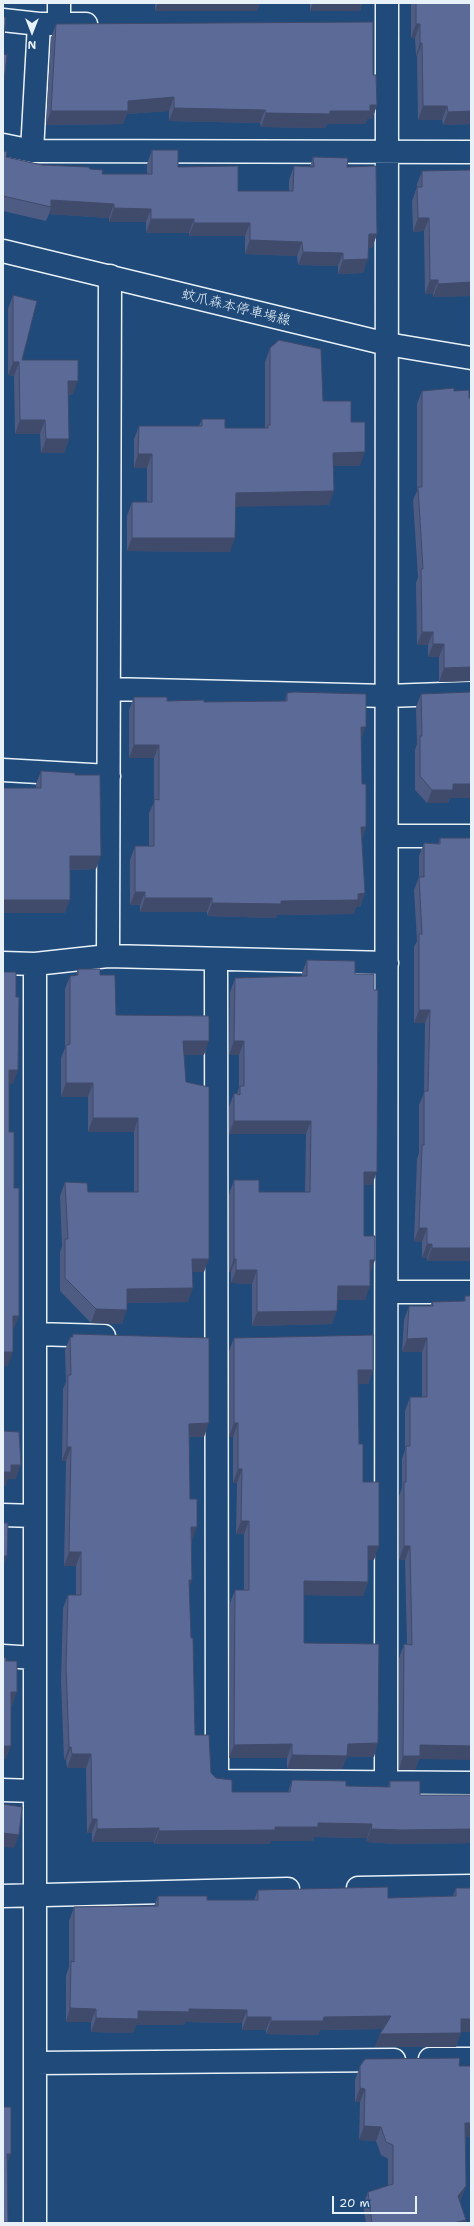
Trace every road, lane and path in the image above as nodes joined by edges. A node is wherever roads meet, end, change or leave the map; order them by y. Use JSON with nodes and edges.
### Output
{"nodes":[{"id":1,"x":59,"y":3,"type":"edge"},
{"id":2,"x":387,"y":13,"type":"edge"},
{"id":3,"x":3,"y":20,"type":"edge"},
{"id":4,"x":363,"y":23,"type":"edge"},
{"id":5,"x":49,"y":24,"type":"junction"},
{"id":6,"x":107,"y":24,"type":"edge"},
{"id":7,"x":3,"y":145,"type":"edge"},
{"id":8,"x":32,"y":150,"type":"junction"},
{"id":9,"x":387,"y":152,"type":"junction"},
{"id":10,"x":471,"y":152,"type":"edge"},
{"id":11,"x":3,"y":251,"type":"edge"},
{"id":12,"x":110,"y":276,"type":"junction"},
{"id":13,"x":387,"y":344,"type":"junction"},
{"id":14,"x":471,"y":358,"type":"edge"},
{"id":15,"x":109,"y":689,"type":"junction"},
{"id":16,"x":471,"y":692,"type":"edge"},
{"id":17,"x":387,"y":696,"type":"junction"},
{"id":18,"x":3,"y":770,"type":"edge"},
{"id":19,"x":109,"y":776,"type":"junction"},
{"id":20,"x":387,"y":836,"type":"junction"},
{"id":21,"x":471,"y":836,"type":"edge"},
{"id":22,"x":108,"y":956,"type":"junction"},
{"id":23,"x":216,"y":959,"type":"junction"},
{"id":24,"x":3,"y":963,"type":"edge"},
{"id":25,"x":387,"y":963,"type":"junction"},
{"id":26,"x":35,"y":964,"type":"junction"},
{"id":27,"x":387,"y":1292,"type":"junction"},
{"id":28,"x":471,"y":1292,"type":"edge"},
{"id":29,"x":35,"y":1334,"type":"junction"},
{"id":30,"x":122,"y":1336,"type":"edge"},
{"id":31,"x":364,"y":1336,"type":"edge"},
{"id":32,"x":387,"y":1336,"type":"junction"},
{"id":33,"x":193,"y":1338,"type":"edge"},
{"id":34,"x":240,"y":1338,"type":"edge"},
{"id":35,"x":216,"y":1339,"type":"junction"},
{"id":36,"x":3,"y":1514,"type":"edge"},
{"id":37,"x":35,"y":1516,"type":"junction"},
{"id":38,"x":3,"y":1656,"type":"edge"},
{"id":39,"x":35,"y":1658,"type":"junction"},
{"id":40,"x":386,"y":1782,"type":"junction"},
{"id":41,"x":471,"y":1783,"type":"edge"},
{"id":42,"x":3,"y":1790,"type":"edge"},
{"id":43,"x":35,"y":1791,"type":"junction"},
{"id":44,"x":471,"y":1886,"type":"edge"},
{"id":45,"x":336,"y":1888,"type":"edge"},
{"id":46,"x":305,"y":1889,"type":"edge"},
{"id":47,"x":35,"y":1894,"type":"junction"},
{"id":48,"x":3,"y":1896,"type":"edge"},
{"id":49,"x":471,"y":2059,"type":"edge"},
{"id":50,"x":35,"y":2063,"type":"junction"},
{"id":51,"x":35,"y":2223,"type":"edge"}],
"edges":[{"from":1,"to":5,"type":"street"},
{"from":2,"to":4,"type":"street"},
{"from":2,"to":9,"type":"street"},
{"from":3,"to":5,"type":"street"},
{"from":5,"to":6,"type":"street"},
{"from":5,"to":8,"type":"street"},
{"from":7,"to":8,"type":"street"},
{"from":8,"to":9,"type":"street"},
{"from":9,"to":10,"type":"street"},
{"from":9,"to":13,"type":"street"},
{"from":11,"to":12,"type":"street","name":"蚊爪森本停車場線"},
{"from":12,"to":13,"type":"street","name":"蚊爪森本停車場線"},
{"from":12,"to":15,"type":"street"},
{"from":13,"to":14,"type":"street","name":"蚊爪森本停車場線"},
{"from":13,"to":17,"type":"street"},
{"from":15,"to":17,"type":"street"},
{"from":15,"to":19,"type":"street"},
{"from":16,"to":17,"type":"street"},
{"from":17,"to":20,"type":"street"},
{"from":18,"to":19,"type":"street"},
{"from":19,"to":22,"type":"street"},
{"from":20,"to":21,"type":"street"},
{"from":20,"to":25,"type":"street"},
{"from":22,"to":23,"type":"street"},
{"from":22,"to":26,"type":"street"},
{"from":23,"to":25,"type":"street"},
{"from":23,"to":35,"type":"street"},
{"from":24,"to":26,"type":"street"},
{"from":25,"to":27,"type":"street"},
{"from":26,"to":29,"type":"street"},
{"from":27,"to":28,"type":"street"},
{"from":27,"to":32,"type":"street"},
{"from":29,"to":30,"type":"street"},
{"from":29,"to":37,"type":"street"},
{"from":31,"to":32,"type":"street"},
{"from":32,"to":40,"type":"street"},
{"from":33,"to":35,"type":"street"},
{"from":34,"to":35,"type":"street"},
{"from":35,"to":40,"type":"street"},
{"from":36,"to":37,"type":"street"},
{"from":37,"to":39,"type":"street"},
{"from":38,"to":39,"type":"street"},
{"from":39,"to":43,"type":"street"},
{"from":40,"to":41,"type":"street"},
{"from":42,"to":43,"type":"street"},
{"from":43,"to":47,"type":"street"},
{"from":44,"to":45,"type":"street"},
{"from":46,"to":47,"type":"street"},
{"from":47,"to":48,"type":"street"},
{"from":47,"to":50,"type":"street"},
{"from":49,"to":50,"type":"street"},
{"from":50,"to":51,"type":"street"}]}
